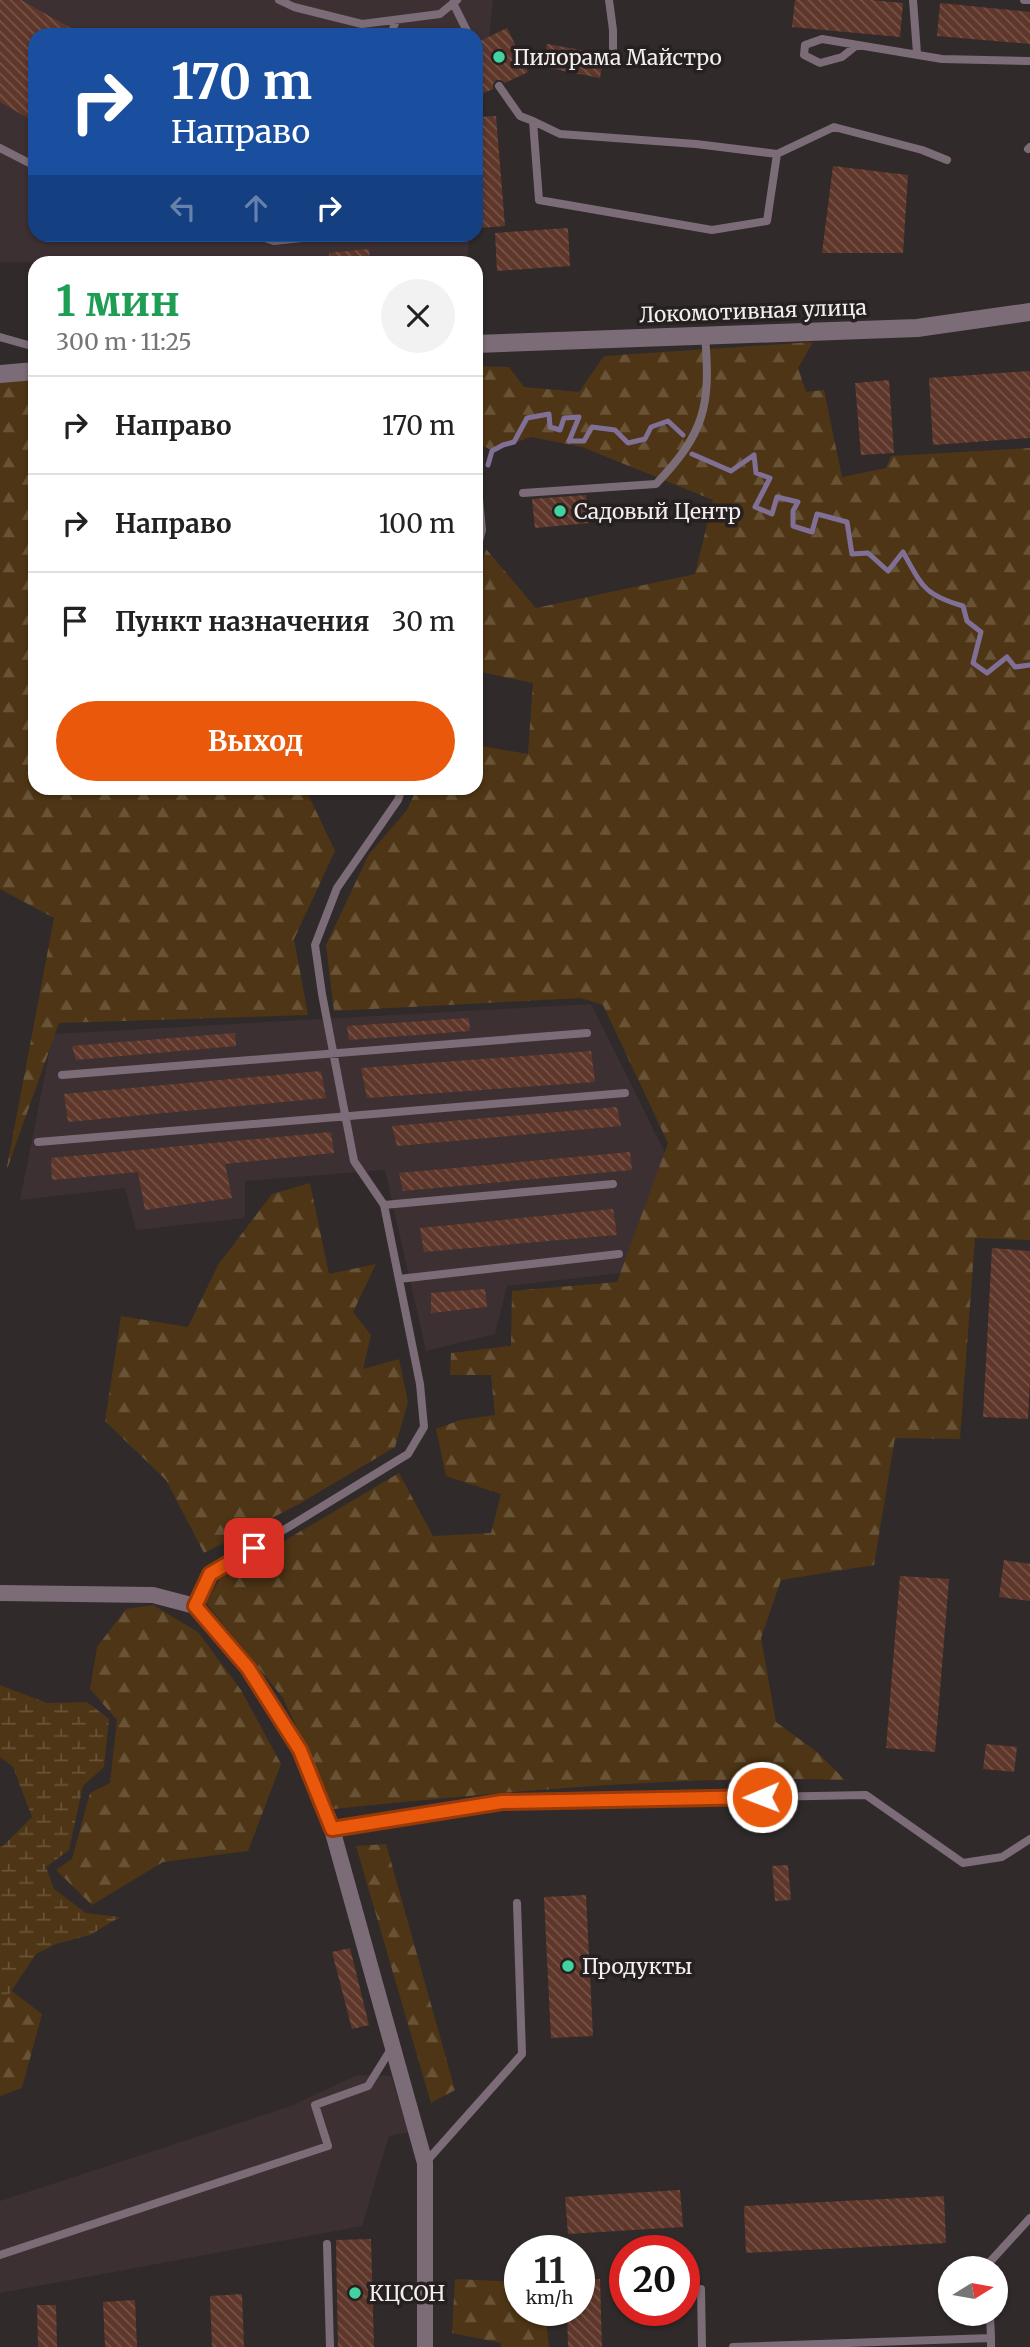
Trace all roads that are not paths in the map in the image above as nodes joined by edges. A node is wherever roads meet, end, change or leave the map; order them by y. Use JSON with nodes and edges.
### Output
{"nodes":[{"id":1,"x":279,"y":0,"type":"edge"},
{"id":2,"x":609,"y":0,"type":"edge"},
{"id":3,"x":913,"y":0,"type":"edge"},
{"id":4,"x":1024,"y":0,"type":"edge"},
{"id":5,"x":1030,"y":0,"type":"edge"},
{"id":6,"x":455,"y":2,"type":"edge"},
{"id":7,"x":396,"y":20,"type":"junction"},
{"id":8,"x":393,"y":28,"type":"edge"},
{"id":9,"x":466,"y":28,"type":"edge"},
{"id":10,"x":857,"y":45,"type":"junction"},
{"id":11,"x":613,"y":51,"type":"dead end"},
{"id":12,"x":917,"y":53,"type":"junction"},
{"id":13,"x":1030,"y":61,"type":"edge"},
{"id":14,"x":499,"y":86,"type":"dead end"},
{"id":15,"x":533,"y":121,"type":"junction"},
{"id":16,"x":0,"y":148,"type":"edge"},
{"id":17,"x":777,"y":154,"type":"junction"},
{"id":18,"x":947,"y":159,"type":"dead end"},
{"id":19,"x":28,"y":162,"type":"edge"},
{"id":20,"x":1030,"y":312,"type":"edge"},
{"id":21,"x":705,"y":335,"type":"junction"},
{"id":22,"x":0,"y":337,"type":"edge"},
{"id":23,"x":483,"y":344,"type":"edge"},
{"id":24,"x":28,"y":345,"type":"edge"},
{"id":25,"x":28,"y":372,"type":"edge"},
{"id":26,"x":0,"y":374,"type":"edge"},
{"id":27,"x":523,"y":493,"type":"dead end"},
{"id":28,"x":400,"y":795,"type":"edge"},
{"id":29,"x":587,"y":1032,"type":"dead end"},
{"id":30,"x":334,"y":1054,"type":"junction"},
{"id":31,"x":62,"y":1075,"type":"dead end"},
{"id":32,"x":625,"y":1093,"type":"dead end"},
{"id":33,"x":346,"y":1115,"type":"junction"},
{"id":34,"x":38,"y":1142,"type":"dead end"},
{"id":35,"x":613,"y":1184,"type":"dead end"},
{"id":36,"x":384,"y":1205,"type":"junction"},
{"id":37,"x":619,"y":1254,"type":"dead end"},
{"id":38,"x":399,"y":1279,"type":"junction"},
{"id":39,"x":0,"y":1593,"type":"edge"},
{"id":40,"x":195,"y":1606,"type":"junction"},
{"id":41,"x":332,"y":1829,"type":"junction"},
{"id":42,"x":1030,"y":1839,"type":"edge"},
{"id":43,"x":517,"y":1903,"type":"dead end"},
{"id":44,"x":393,"y":2046,"type":"junction"},
{"id":45,"x":425,"y":2163,"type":"junction"},
{"id":46,"x":1030,"y":2218,"type":"edge"},
{"id":47,"x":327,"y":2245,"type":"dead end"},
{"id":48,"x":0,"y":2255,"type":"edge"},
{"id":49,"x":995,"y":2256,"type":"edge"},
{"id":50,"x":701,"y":2289,"type":"dead end"},
{"id":51,"x":991,"y":2342,"type":"edge"},
{"id":52,"x":330,"y":2347,"type":"edge"},
{"id":53,"x":425,"y":2347,"type":"edge"},
{"id":54,"x":702,"y":2347,"type":"edge"},
{"id":55,"x":733,"y":2347,"type":"edge"}],
"edges":[{"from":1,"to":7,"type":"lane"},
{"from":2,"to":11,"type":"lane"},
{"from":3,"to":12,"type":"lane"},
{"from":4,"to":5,"type":"lane"},
{"from":6,"to":7,"type":"lane"},
{"from":6,"to":9,"type":"lane"},
{"from":7,"to":8,"type":"lane"},
{"from":10,"to":10,"type":"lane"},
{"from":10,"to":12,"type":"lane"},
{"from":12,"to":13,"type":"lane"},
{"from":14,"to":15,"type":"lane"},
{"from":15,"to":17,"type":"lane"},
{"from":15,"to":17,"type":"lane"},
{"from":16,"to":19,"type":"lane"},
{"from":17,"to":18,"type":"lane"},
{"from":20,"to":21,"type":"street","name":"Локомотивная улица"},
{"from":21,"to":23,"type":"street","name":"Локомотивная улица"},
{"from":21,"to":27,"type":"lane"},
{"from":22,"to":24,"type":"lane"},
{"from":25,"to":26,"type":"street"},
{"from":28,"to":30,"type":"lane"},
{"from":29,"to":30,"type":"lane"},
{"from":30,"to":31,"type":"lane"},
{"from":30,"to":33,"type":"lane"},
{"from":32,"to":33,"type":"lane"},
{"from":33,"to":34,"type":"lane"},
{"from":33,"to":36,"type":"lane"},
{"from":35,"to":36,"type":"lane"},
{"from":36,"to":38,"type":"lane"},
{"from":37,"to":38,"type":"lane"},
{"from":38,"to":40,"type":"lane"},
{"from":39,"to":40,"type":"street"},
{"from":40,"to":41,"type":"street"},
{"from":41,"to":42,"type":"lane"},
{"from":41,"to":44,"type":"street"},
{"from":43,"to":45,"type":"lane"},
{"from":44,"to":45,"type":"street"},
{"from":44,"to":48,"type":"lane"},
{"from":45,"to":53,"type":"street"},
{"from":46,"to":49,"type":"lane"},
{"from":47,"to":52,"type":"lane"},
{"from":50,"to":54,"type":"lane"},
{"from":51,"to":55,"type":"lane"}]}
